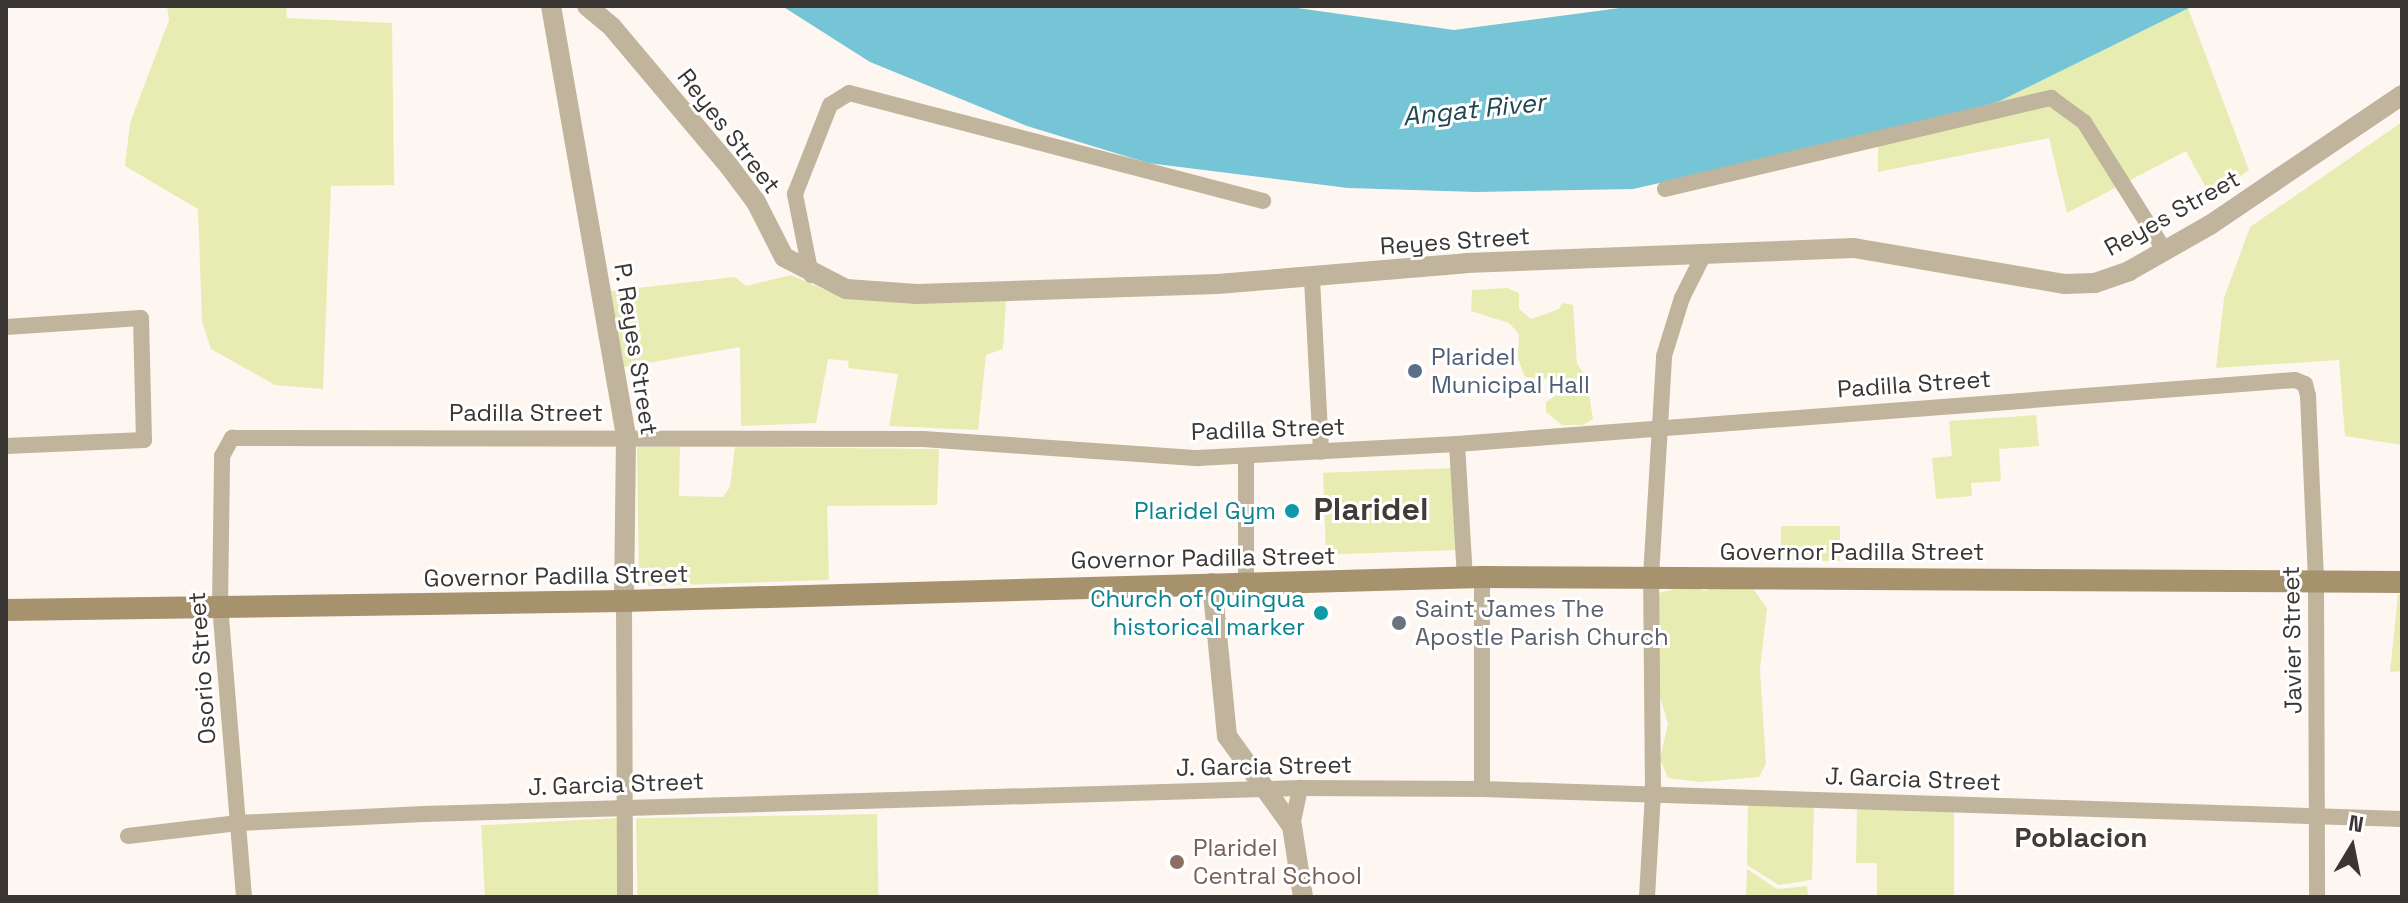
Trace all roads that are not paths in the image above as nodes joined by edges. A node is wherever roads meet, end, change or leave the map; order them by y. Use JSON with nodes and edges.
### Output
{"nodes":[{"id":1,"x":551,"y":6,"type":"edge"},
{"id":2,"x":587,"y":6,"type":"edge"},
{"id":3,"x":2402,"y":95,"type":"edge"},
{"id":4,"x":1665,"y":189,"type":"dead end"},
{"id":5,"x":1263,"y":201,"type":"dead end"},
{"id":6,"x":2165,"y":251,"type":"junction"},
{"id":7,"x":1703,"y":256,"type":"junction"},
{"id":8,"x":811,"y":275,"type":"junction"},
{"id":9,"x":1312,"y":279,"type":"junction"},
{"id":10,"x":6,"y":327,"type":"edge"},
{"id":11,"x":2305,"y":384,"type":"joint"},
{"id":12,"x":1661,"y":426,"type":"junction"},
{"id":13,"x":626,"y":437,"type":"junction"},
{"id":14,"x":232,"y":438,"type":"joint"},
{"id":15,"x":1457,"y":444,"type":"junction"},
{"id":16,"x":6,"y":446,"type":"edge"},
{"id":17,"x":1321,"y":452,"type":"junction"},
{"id":18,"x":1246,"y":456,"type":"junction"},
{"id":19,"x":1651,"y":577,"type":"junction"},
{"id":20,"x":1474,"y":578,"type":"junction"},
{"id":21,"x":2316,"y":581,"type":"junction"},
{"id":22,"x":1246,"y":582,"type":"junction"},
{"id":23,"x":2402,"y":582,"type":"edge"},
{"id":24,"x":1212,"y":583,"type":"junction"},
{"id":25,"x":624,"y":601,"type":"junction"},
{"id":26,"x":220,"y":607,"type":"junction"},
{"id":27,"x":6,"y":610,"type":"edge"},
{"id":28,"x":1300,"y":788,"type":"junction"},
{"id":29,"x":1267,"y":789,"type":"junction"},
{"id":30,"x":1482,"y":789,"type":"junction"},
{"id":31,"x":1653,"y":794,"type":"junction"},
{"id":32,"x":625,"y":808,"type":"junction"},
{"id":33,"x":2318,"y":817,"type":"junction"},
{"id":34,"x":2402,"y":819,"type":"edge"},
{"id":35,"x":238,"y":823,"type":"junction"},
{"id":36,"x":1292,"y":826,"type":"junction"},
{"id":37,"x":128,"y":836,"type":"dead end"},
{"id":38,"x":244,"y":897,"type":"edge"},
{"id":39,"x":625,"y":897,"type":"edge"},
{"id":40,"x":1303,"y":897,"type":"edge"},
{"id":41,"x":1647,"y":897,"type":"edge"},
{"id":42,"x":2317,"y":897,"type":"edge"}],
"edges":[{"from":1,"to":13,"type":"street","name":"P. Reyes Street"},
{"from":2,"to":8,"type":"street","name":"Reyes Street"},
{"from":3,"to":6,"type":"street","name":"Reyes Street"},
{"from":4,"to":6,"type":"street"},
{"from":5,"to":8,"type":"street"},
{"from":6,"to":7,"type":"street","name":"Reyes Street"},
{"from":7,"to":9,"type":"street","name":"Reyes Street"},
{"from":7,"to":12,"type":"street"},
{"from":8,"to":9,"type":"street","name":"Reyes Street"},
{"from":9,"to":17,"type":"street"},
{"from":10,"to":16,"type":"street"},
{"from":11,"to":12,"type":"street","name":"Padilla Street"},
{"from":11,"to":21,"type":"street","name":"Javier Street"},
{"from":12,"to":15,"type":"street","name":"Padilla Street"},
{"from":12,"to":19,"type":"street"},
{"from":13,"to":14,"type":"street","name":"Padilla Street"},
{"from":13,"to":18,"type":"street","name":"Padilla Street"},
{"from":13,"to":25,"type":"street","name":"P. Reyes Street"},
{"from":14,"to":26,"type":"street","name":"Osorio Street"},
{"from":15,"to":17,"type":"street","name":"Padilla Street"},
{"from":15,"to":20,"type":"street"},
{"from":17,"to":18,"type":"street","name":"Padilla Street"},
{"from":18,"to":22,"type":"street"},
{"from":19,"to":20,"type":"main road","name":"Governor Padilla Street"},
{"from":19,"to":21,"type":"main road","name":"Governor Padilla Street"},
{"from":19,"to":31,"type":"street"},
{"from":20,"to":22,"type":"main road","name":"Governor Padilla Street"},
{"from":20,"to":30,"type":"street"},
{"from":21,"to":23,"type":"main road","name":"Governor Padilla Street"},
{"from":21,"to":33,"type":"street","name":"Javier Street"},
{"from":22,"to":24,"type":"main road","name":"Governor Padilla Street"},
{"from":24,"to":25,"type":"main road","name":"Governor Padilla Street"},
{"from":24,"to":29,"type":"street"},
{"from":25,"to":26,"type":"main road","name":"Governor Padilla Street"},
{"from":25,"to":32,"type":"street","name":"P. Reyes Street"},
{"from":26,"to":27,"type":"main road","name":"Governor Padilla Street"},
{"from":26,"to":35,"type":"street","name":"Osorio Street"},
{"from":28,"to":29,"type":"street","name":"J. Garcia Street"},
{"from":28,"to":30,"type":"street","name":"J. Garcia Street"},
{"from":28,"to":36,"type":"street"},
{"from":29,"to":32,"type":"street","name":"J. Garcia Street"},
{"from":29,"to":36,"type":"street"},
{"from":30,"to":31,"type":"street","name":"J. Garcia Street"},
{"from":31,"to":33,"type":"street","name":"J. Garcia Street"},
{"from":31,"to":41,"type":"street"},
{"from":32,"to":35,"type":"street","name":"J. Garcia Street"},
{"from":32,"to":39,"type":"street","name":"P. Reyes Street"},
{"from":33,"to":34,"type":"street","name":"J. Garcia Street"},
{"from":33,"to":42,"type":"street","name":"Javier Street"},
{"from":35,"to":37,"type":"street","name":"J. Garcia Street"},
{"from":35,"to":38,"type":"street","name":"Osorio Street"},
{"from":36,"to":40,"type":"street"}]}
